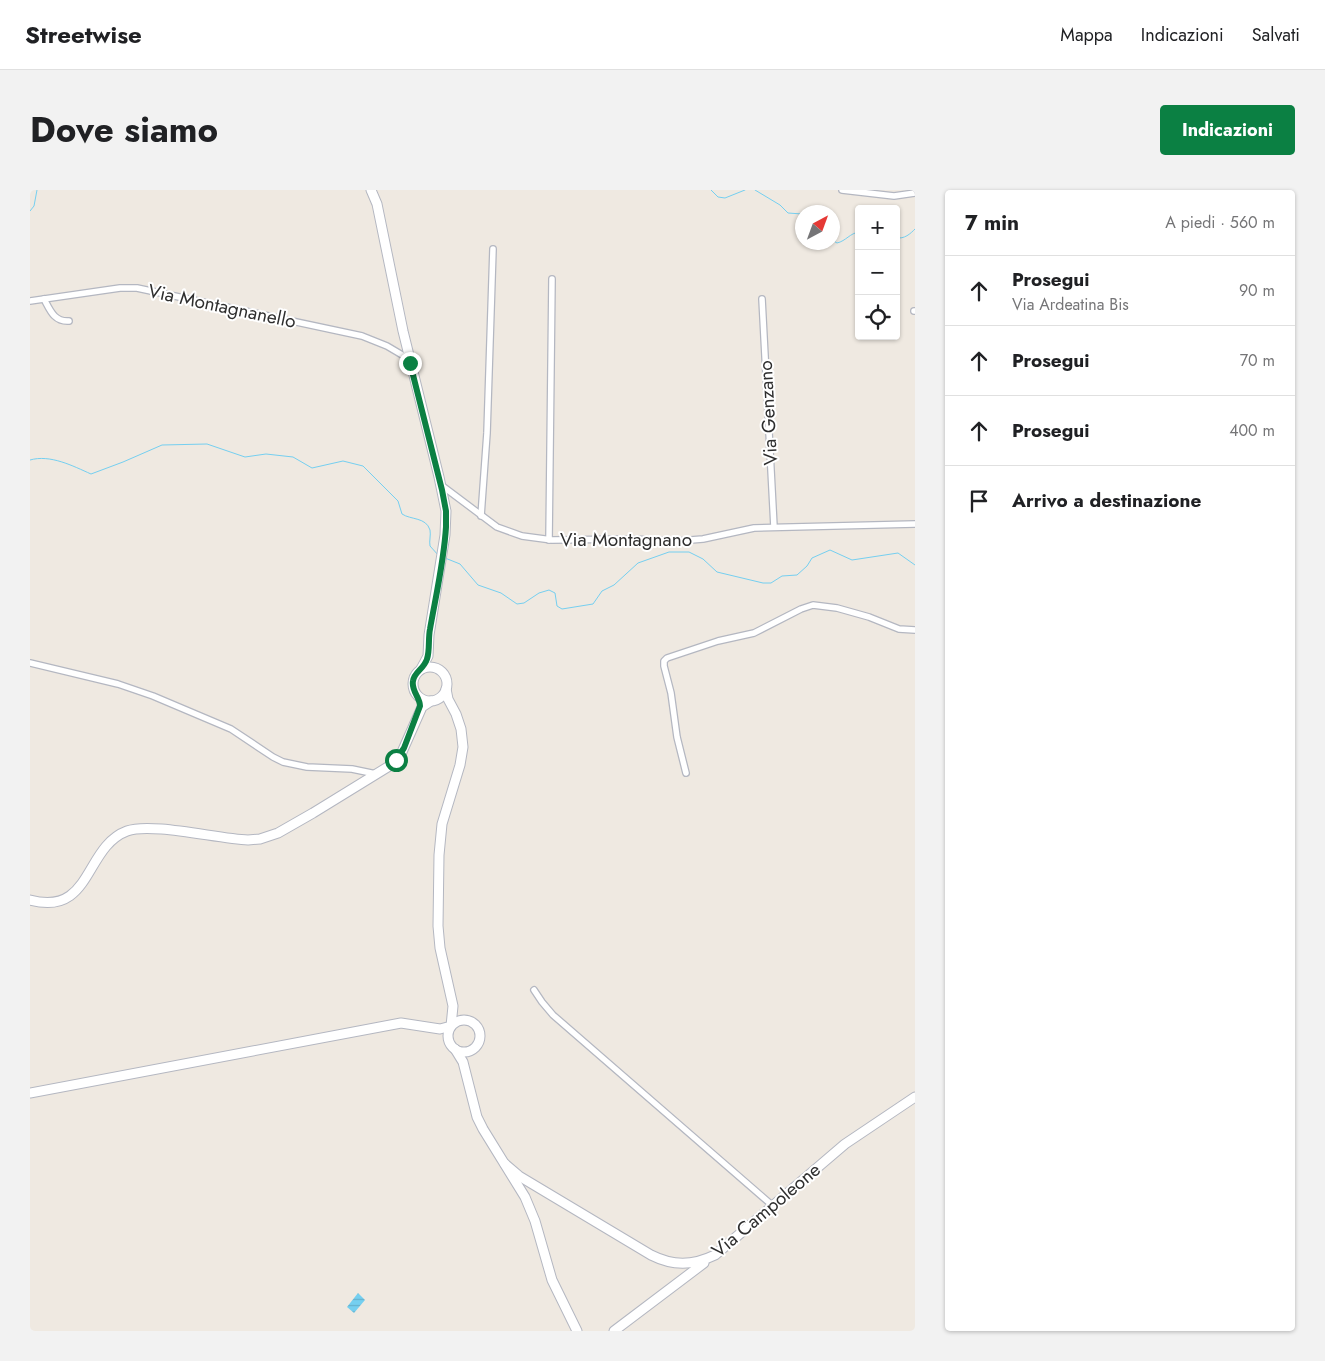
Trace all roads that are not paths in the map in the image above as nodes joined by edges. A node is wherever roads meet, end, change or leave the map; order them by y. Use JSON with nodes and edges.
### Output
{"nodes":[{"id":1,"x":371,"y":190,"type":"edge"},
{"id":2,"x":842,"y":190,"type":"edge"},
{"id":3,"x":915,"y":193,"type":"edge"},
{"id":4,"x":493,"y":249,"type":"dead end"},
{"id":5,"x":552,"y":280,"type":"dead end"},
{"id":6,"x":44,"y":299,"type":"junction"},
{"id":7,"x":762,"y":299,"type":"dead end"},
{"id":8,"x":30,"y":301,"type":"edge"},
{"id":9,"x":69,"y":321,"type":"dead end"},
{"id":10,"x":409,"y":358,"type":"junction"},
{"id":11,"x":441,"y":485,"type":"junction"},
{"id":12,"x":482,"y":516,"type":"junction"},
{"id":13,"x":915,"y":524,"type":"edge"},
{"id":14,"x":774,"y":527,"type":"junction"},
{"id":15,"x":549,"y":540,"type":"junction"},
{"id":16,"x":915,"y":630,"type":"edge"},
{"id":17,"x":428,"y":648,"type":"junction"},
{"id":18,"x":30,"y":663,"type":"edge"},
{"id":19,"x":421,"y":669,"type":"junction"},
{"id":20,"x":438,"y":669,"type":"junction"},
{"id":21,"x":446,"y":689,"type":"junction"},
{"id":22,"x":418,"y":696,"type":"junction"},
{"id":23,"x":434,"y":701,"type":"junction"},
{"id":24,"x":452,"y":705,"type":"junction"},
{"id":25,"x":419,"y":712,"type":"junction"},
{"id":26,"x":686,"y":773,"type":"dead end"},
{"id":27,"x":377,"y":774,"type":"junction"},
{"id":28,"x":30,"y":900,"type":"edge"},
{"id":29,"x":534,"y":990,"type":"dead end"},
{"id":30,"x":452,"y":999,"type":"junction"},
{"id":31,"x":468,"y":1020,"type":"junction"},
{"id":32,"x":451,"y":1026,"type":"junction"},
{"id":33,"x":433,"y":1029,"type":"junction"},
{"id":34,"x":448,"y":1038,"type":"junction"},
{"id":35,"x":455,"y":1049,"type":"junction"},
{"id":36,"x":470,"y":1051,"type":"junction"},
{"id":37,"x":465,"y":1072,"type":"junction"},
{"id":38,"x":30,"y":1094,"type":"edge"},
{"id":39,"x":915,"y":1097,"type":"edge"},
{"id":40,"x":505,"y":1164,"type":"junction"},
{"id":41,"x":772,"y":1206,"type":"junction"},
{"id":42,"x":715,"y":1255,"type":"junction"},
{"id":43,"x":577,"y":1330,"type":"edge"},
{"id":44,"x":614,"y":1331,"type":"edge"}],
"edges":[{"from":1,"to":10,"type":"street"},
{"from":2,"to":3,"type":"street"},
{"from":4,"to":12,"type":"street"},
{"from":5,"to":15,"type":"street"},
{"from":6,"to":8,"type":"street","name":"Via Montagnanello"},
{"from":6,"to":9,"type":"street"},
{"from":6,"to":10,"type":"street","name":"Via Montagnanello"},
{"from":7,"to":14,"type":"street","name":"Via Genzano"},
{"from":10,"to":11,"type":"street"},
{"from":11,"to":12,"type":"street","name":"Via Montagnano"},
{"from":11,"to":17,"type":"street"},
{"from":12,"to":15,"type":"street","name":"Via Montagnano"},
{"from":13,"to":14,"type":"street","name":"Via Montagnano"},
{"from":14,"to":15,"type":"street","name":"Via Montagnano"},
{"from":16,"to":26,"type":"street"},
{"from":17,"to":19,"type":"street"},
{"from":17,"to":20,"type":"street"},
{"from":18,"to":27,"type":"street"},
{"from":19,"to":20,"type":"street"},
{"from":19,"to":22,"type":"street"},
{"from":20,"to":21,"type":"street"},
{"from":21,"to":23,"type":"street"},
{"from":21,"to":24,"type":"street"},
{"from":22,"to":23,"type":"street"},
{"from":22,"to":25,"type":"street"},
{"from":23,"to":24,"type":"street"},
{"from":23,"to":25,"type":"street"},
{"from":24,"to":30,"type":"street"},
{"from":25,"to":27,"type":"street"},
{"from":27,"to":28,"type":"street"},
{"from":29,"to":41,"type":"street"},
{"from":30,"to":31,"type":"street"},
{"from":30,"to":32,"type":"street"},
{"from":31,"to":32,"type":"street"},
{"from":31,"to":36,"type":"street"},
{"from":32,"to":33,"type":"street"},
{"from":32,"to":34,"type":"street"},
{"from":33,"to":34,"type":"street"},
{"from":33,"to":38,"type":"street"},
{"from":34,"to":35,"type":"street"},
{"from":35,"to":36,"type":"street"},
{"from":35,"to":37,"type":"street"},
{"from":36,"to":37,"type":"street"},
{"from":37,"to":40,"type":"street"},
{"from":39,"to":41,"type":"street","name":"Via Campoleone"},
{"from":40,"to":42,"type":"street","name":"Via Campoleone"},
{"from":40,"to":43,"type":"street"},
{"from":41,"to":42,"type":"street","name":"Via Campoleone"},
{"from":42,"to":44,"type":"street"}]}
